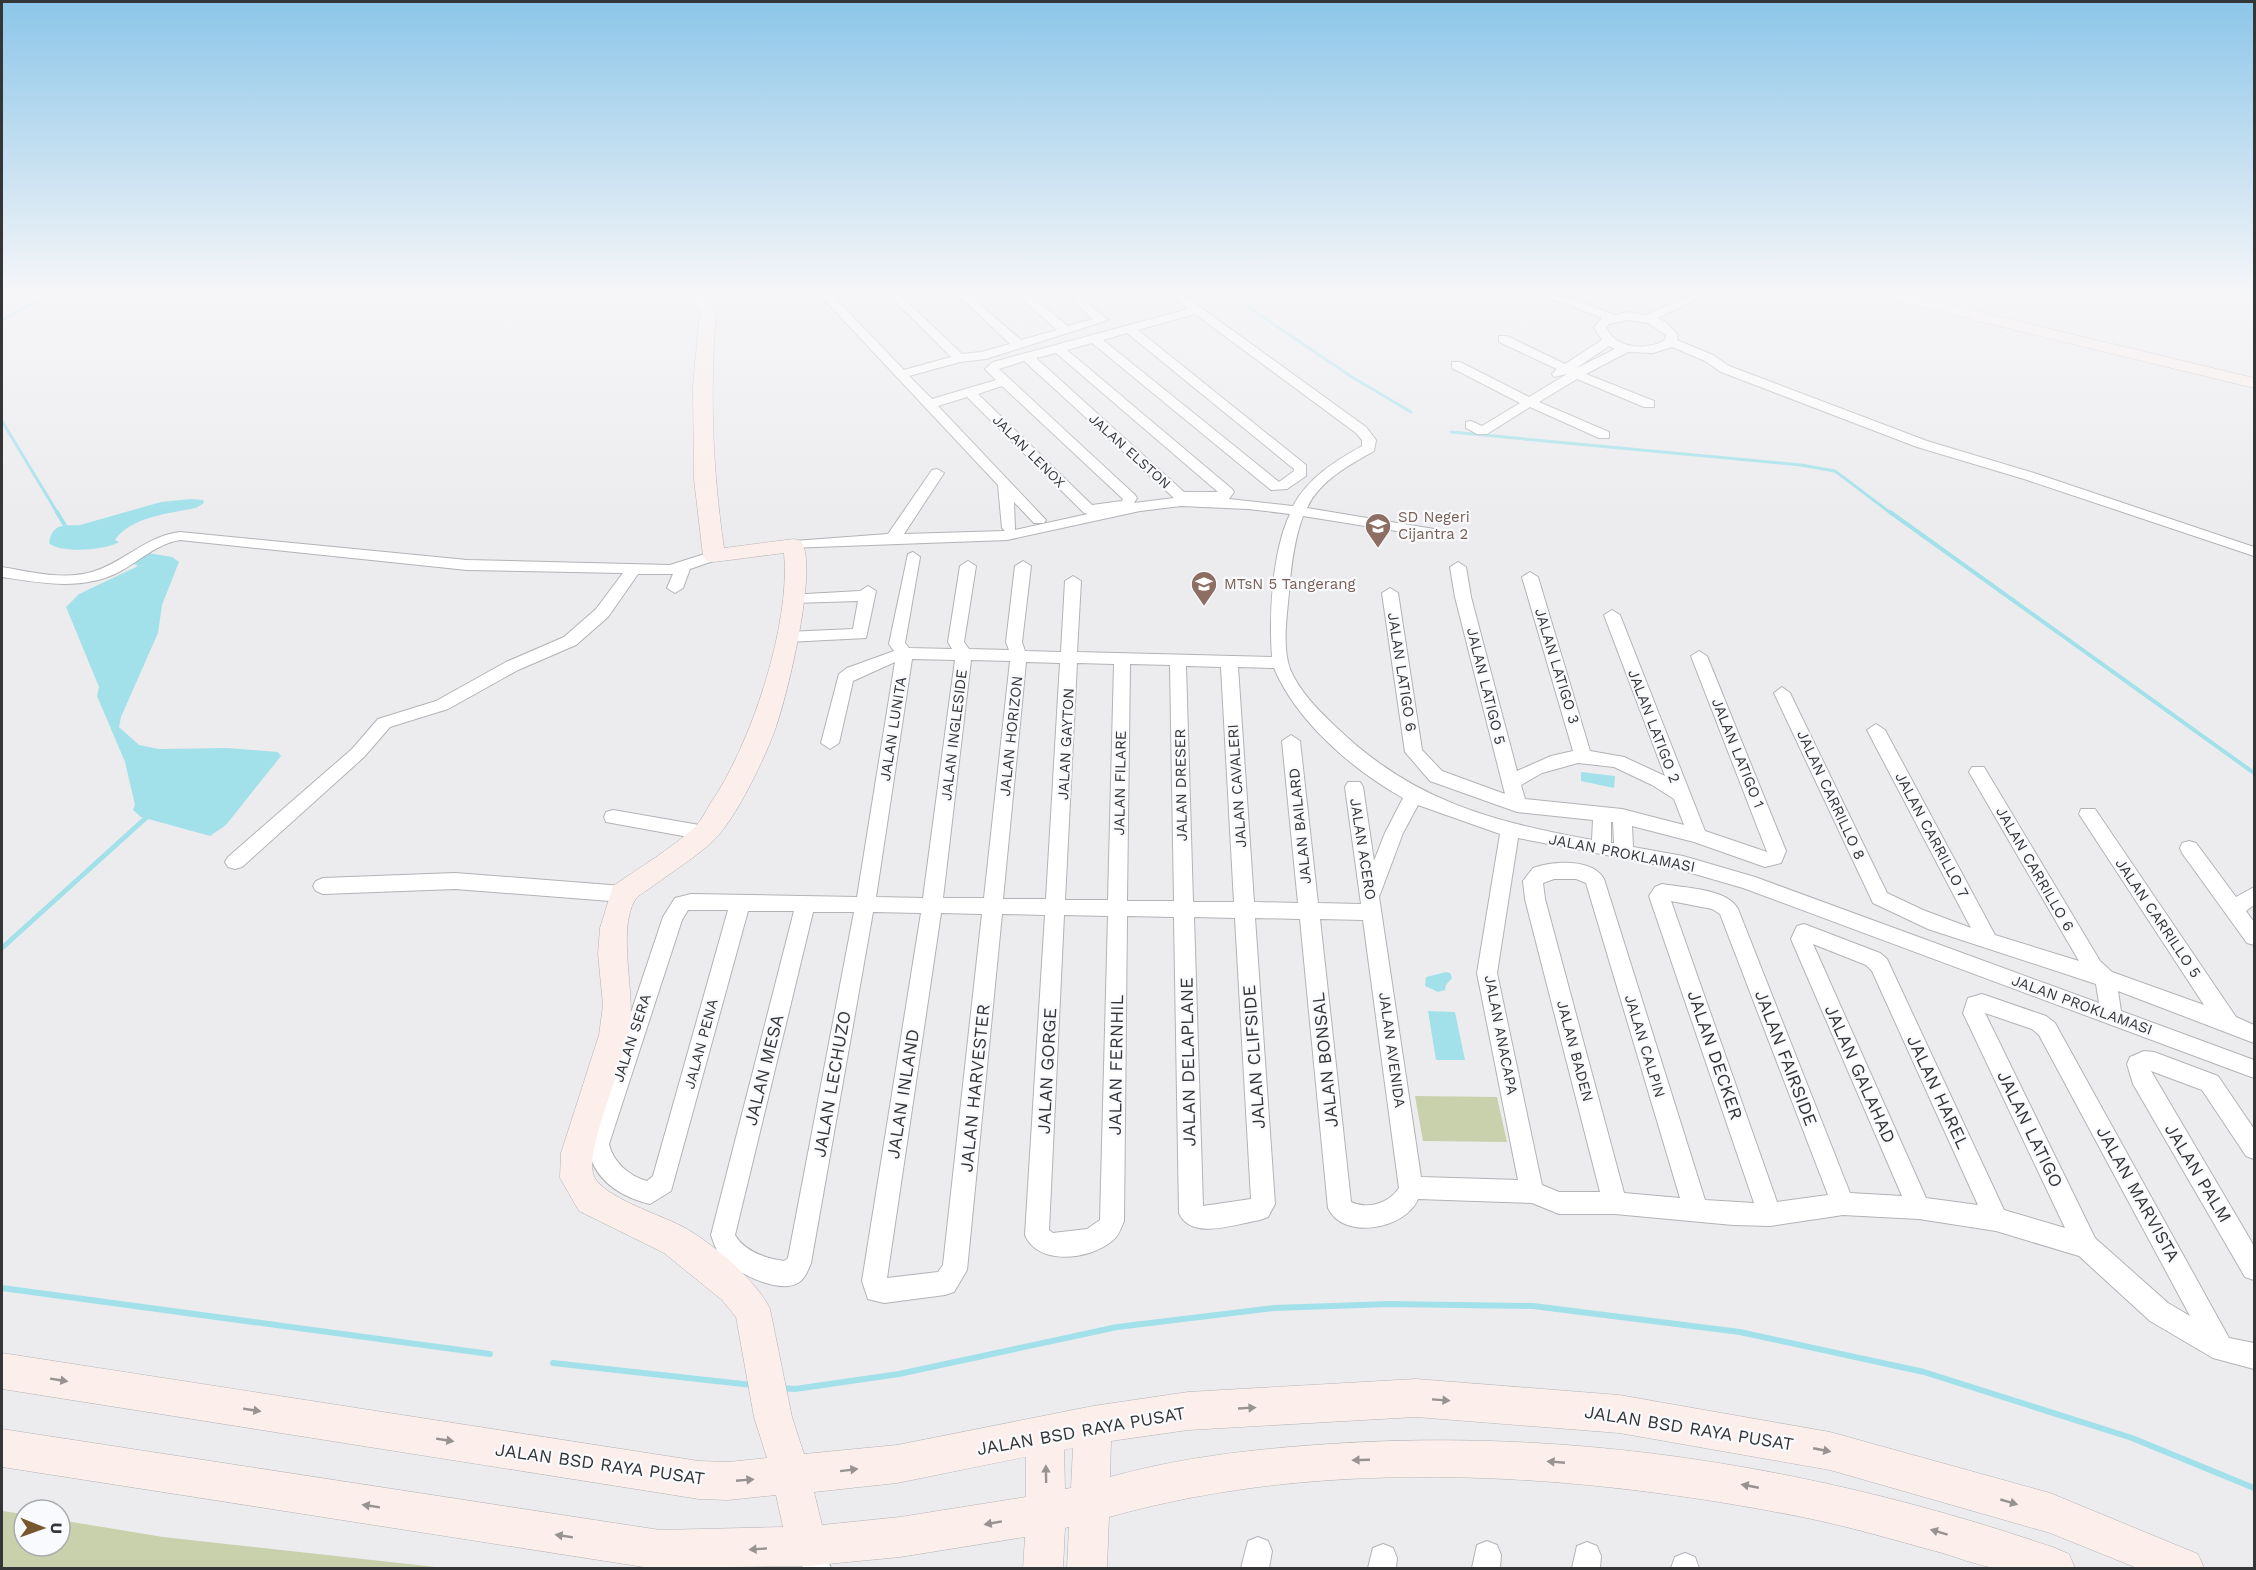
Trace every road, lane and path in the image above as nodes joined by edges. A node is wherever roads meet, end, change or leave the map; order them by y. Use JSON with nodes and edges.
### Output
{"nodes":[{"id":1,"x":704,"y":367,"type":"edge"},
{"id":2,"x":896,"y":367,"type":"edge"},
{"id":3,"x":926,"y":367,"type":"edge"},
{"id":4,"x":994,"y":367,"type":"edge"},
{"id":5,"x":1038,"y":367,"type":"edge"},
{"id":6,"x":1081,"y":367,"type":"edge"},
{"id":7,"x":1125,"y":367,"type":"edge"},
{"id":8,"x":1173,"y":367,"type":"edge"},
{"id":9,"x":1275,"y":367,"type":"edge"},
{"id":10,"x":1460,"y":367,"type":"edge"},
{"id":11,"x":1564,"y":367,"type":"edge"},
{"id":12,"x":1571,"y":367,"type":"edge"},
{"id":13,"x":1581,"y":367,"type":"edge"},
{"id":14,"x":1714,"y":367,"type":"edge"},
{"id":15,"x":1722,"y":367,"type":"edge"},
{"id":16,"x":2194,"y":367,"type":"edge"},
{"id":17,"x":1725,"y":369,"type":"junction"},
{"id":18,"x":1572,"y":371,"type":"junction"},
{"id":19,"x":902,"y":374,"type":"junction"},
{"id":20,"x":1004,"y":382,"type":"junction"},
{"id":21,"x":2254,"y":383,"type":"edge"},
{"id":22,"x":969,"y":392,"type":"junction"},
{"id":23,"x":1524,"y":400,"type":"junction"},
{"id":24,"x":930,"y":404,"type":"junction"},
{"id":25,"x":1649,"y":404,"type":"dead end"},
{"id":26,"x":1476,"y":428,"type":"dead end"},
{"id":27,"x":1604,"y":435,"type":"dead end"},
{"id":28,"x":937,"y":473,"type":"dead end"},
{"id":29,"x":1005,"y":483,"type":"junction"},
{"id":30,"x":1298,"y":511,"type":"junction"},
{"id":31,"x":1039,"y":520,"type":"dead end"},
{"id":32,"x":1009,"y":528,"type":"dead end"},
{"id":33,"x":1446,"y":535,"type":"dead end"},
{"id":34,"x":893,"y":538,"type":"junction"},
{"id":35,"x":794,"y":545,"type":"junction"},
{"id":36,"x":2251,"y":549,"type":"edge"},
{"id":37,"x":714,"y":556,"type":"junction"},
{"id":38,"x":913,"y":557,"type":"dead end"},
{"id":39,"x":969,"y":566,"type":"dead end"},
{"id":40,"x":1023,"y":566,"type":"dead end"},
{"id":41,"x":1458,"y":567,"type":"dead end"},
{"id":42,"x":683,"y":568,"type":"junction"},
{"id":43,"x":634,"y":569,"type":"junction"},
{"id":44,"x":2,"y":572,"type":"edge"},
{"id":45,"x":1530,"y":577,"type":"dead end"},
{"id":46,"x":1073,"y":581,"type":"dead end"},
{"id":47,"x":675,"y":588,"type":"dead end"},
{"id":48,"x":1390,"y":593,"type":"dead end"},
{"id":49,"x":793,"y":598,"type":"junction"},
{"id":50,"x":1612,"y":615,"type":"dead end"},
{"id":51,"x":787,"y":637,"type":"junction"},
{"id":52,"x":905,"y":653,"type":"junction"},
{"id":53,"x":964,"y":654,"type":"junction"},
{"id":54,"x":1019,"y":655,"type":"junction"},
{"id":55,"x":1699,"y":656,"type":"dead end"},
{"id":56,"x":1071,"y":657,"type":"junction"},
{"id":57,"x":1122,"y":658,"type":"junction"},
{"id":58,"x":1178,"y":660,"type":"junction"},
{"id":59,"x":1228,"y":661,"type":"junction"},
{"id":60,"x":1280,"y":663,"type":"junction"},
{"id":61,"x":1782,"y":693,"type":"dead end"},
{"id":62,"x":1875,"y":730,"type":"dead end"},
{"id":63,"x":1291,"y":741,"type":"dead end"},
{"id":64,"x":830,"y":743,"type":"dead end"},
{"id":65,"x":1583,"y":755,"type":"junction"},
{"id":66,"x":1978,"y":772,"type":"dead end"},
{"id":67,"x":1511,"y":782,"type":"junction"},
{"id":68,"x":1354,"y":787,"type":"dead end"},
{"id":69,"x":1414,"y":795,"type":"junction"},
{"id":70,"x":1681,"y":795,"type":"junction"},
{"id":71,"x":1517,"y":805,"type":"junction"},
{"id":72,"x":1602,"y":814,"type":"junction"},
{"id":73,"x":2088,"y":814,"type":"dead end"},
{"id":74,"x":1622,"y":816,"type":"junction"},
{"id":75,"x":613,"y":817,"type":"dead end"},
{"id":76,"x":1510,"y":831,"type":"junction"},
{"id":77,"x":705,"y":833,"type":"junction"},
{"id":78,"x":1697,"y":836,"type":"junction"},
{"id":79,"x":2189,"y":848,"type":"dead end"},
{"id":80,"x":1601,"y":849,"type":"junction"},
{"id":81,"x":1624,"y":853,"type":"junction"},
{"id":82,"x":234,"y":862,"type":"dead end"},
{"id":83,"x":323,"y":886,"type":"dead end"},
{"id":84,"x":623,"y":894,"type":"junction"},
{"id":85,"x":1659,"y":896,"type":"joint"},
{"id":86,"x":2254,"y":896,"type":"edge"},
{"id":87,"x":1535,"y":899,"type":"joint"},
{"id":88,"x":740,"y":904,"type":"junction"},
{"id":89,"x":1372,"y":904,"type":"junction"},
{"id":90,"x":805,"y":905,"type":"junction"},
{"id":91,"x":865,"y":905,"type":"junction"},
{"id":92,"x":932,"y":906,"type":"junction"},
{"id":93,"x":994,"y":907,"type":"junction"},
{"id":94,"x":1057,"y":908,"type":"junction"},
{"id":95,"x":1119,"y":909,"type":"junction"},
{"id":96,"x":2234,"y":909,"type":"junction"},
{"id":97,"x":1184,"y":910,"type":"junction"},
{"id":98,"x":1245,"y":910,"type":"junction"},
{"id":99,"x":1310,"y":911,"type":"junction"},
{"id":100,"x":2254,"y":937,"type":"edge"},
{"id":101,"x":1801,"y":939,"type":"joint"},
{"id":102,"x":1988,"y":941,"type":"junction"},
{"id":103,"x":2094,"y":972,"type":"junction"},
{"id":104,"x":2087,"y":1007,"type":"junction"},
{"id":105,"x":1974,"y":1013,"type":"joint"},
{"id":106,"x":2112,"y":1017,"type":"junction"},
{"id":107,"x":2228,"y":1023,"type":"junction"},
{"id":108,"x":2254,"y":1034,"type":"edge"},
{"id":109,"x":2254,"y":1069,"type":"edge"},
{"id":110,"x":2254,"y":1148,"type":"edge"},
{"id":111,"x":601,"y":1160,"type":"joint"},
{"id":112,"x":1412,"y":1188,"type":"junction"},
{"id":113,"x":1532,"y":1192,"type":"junction"},
{"id":114,"x":1615,"y":1203,"type":"junction"},
{"id":115,"x":1263,"y":1204,"type":"joint"},
{"id":116,"x":1843,"y":1204,"type":"junction"},
{"id":117,"x":1919,"y":1208,"type":"junction"},
{"id":118,"x":1696,"y":1210,"type":"junction"},
{"id":119,"x":1770,"y":1215,"type":"junction"},
{"id":120,"x":1996,"y":1219,"type":"junction"},
{"id":121,"x":1112,"y":1221,"type":"joint"},
{"id":122,"x":2086,"y":1246,"type":"junction"},
{"id":123,"x":799,"y":1263,"type":"joint"},
{"id":124,"x":2254,"y":1268,"type":"edge"},
{"id":125,"x":955,"y":1270,"type":"joint"},
{"id":126,"x":2222,"y":1349,"type":"junction"},
{"id":127,"x":2254,"y":1356,"type":"edge"},
{"id":128,"x":2,"y":1371,"type":"edge"},
{"id":129,"x":1093,"y":1425,"type":"junction"},
{"id":130,"x":1045,"y":1434,"type":"junction"},
{"id":131,"x":2,"y":1448,"type":"edge"},
{"id":132,"x":791,"y":1475,"type":"junction"},
{"id":133,"x":1091,"y":1501,"type":"junction"},
{"id":134,"x":1046,"y":1513,"type":"junction"},
{"id":135,"x":812,"y":1557,"type":"edge"},
{"id":136,"x":1042,"y":1569,"type":"edge"},
{"id":137,"x":1087,"y":1569,"type":"edge"},
{"id":138,"x":2055,"y":1569,"type":"edge"},
{"id":139,"x":2184,"y":1569,"type":"edge"}],
"edges":[{"from":1,"to":37,"type":"main road"},
{"from":2,"to":19,"type":"street"},
{"from":3,"to":19,"type":"street"},
{"from":4,"to":20,"type":"street"},
{"from":5,"to":6,"type":"street","name":"JALAN ELSTON"},
{"from":7,"to":8,"type":"street"},
{"from":9,"to":30,"type":"street"},
{"from":10,"to":23,"type":"street"},
{"from":11,"to":18,"type":"street"},
{"from":12,"to":18,"type":"street"},
{"from":13,"to":18,"type":"street"},
{"from":14,"to":17,"type":"street"},
{"from":15,"to":17,"type":"street"},
{"from":16,"to":21,"type":"main road"},
{"from":17,"to":36,"type":"street"},
{"from":18,"to":23,"type":"street"},
{"from":18,"to":25,"type":"street"},
{"from":19,"to":24,"type":"street"},
{"from":20,"to":22,"type":"street"},
{"from":20,"to":22,"type":"street","name":"JALAN LENOX"},
{"from":22,"to":24,"type":"street"},
{"from":23,"to":26,"type":"street"},
{"from":23,"to":27,"type":"street"},
{"from":24,"to":29,"type":"street"},
{"from":28,"to":34,"type":"street"},
{"from":29,"to":31,"type":"street"},
{"from":29,"to":32,"type":"street"},
{"from":30,"to":33,"type":"street"},
{"from":30,"to":34,"type":"street"},
{"from":30,"to":60,"type":"street"},
{"from":34,"to":35,"type":"street"},
{"from":35,"to":37,"type":"main road"},
{"from":35,"to":49,"type":"main road"},
{"from":37,"to":42,"type":"street"},
{"from":38,"to":52,"type":"street","name":"JALAN LUNITA"},
{"from":39,"to":53,"type":"street","name":"JALAN INGLESIDE"},
{"from":40,"to":54,"type":"street","name":"JALAN HORIZON"},
{"from":41,"to":67,"type":"street","name":"JALAN LATIGO 5"},
{"from":42,"to":43,"type":"street"},
{"from":42,"to":47,"type":"street"},
{"from":43,"to":44,"type":"street"},
{"from":43,"to":82,"type":"street"},
{"from":45,"to":65,"type":"street","name":"JALAN LATIGO 3"},
{"from":46,"to":56,"type":"street","name":"JALAN GAYTON"},
{"from":48,"to":71,"type":"street","name":"JALAN LATIGO 6"},
{"from":49,"to":51,"type":"main road"},
{"from":49,"to":51,"type":"street"},
{"from":50,"to":70,"type":"street","name":"JALAN LATIGO 2"},
{"from":51,"to":77,"type":"main road"},
{"from":52,"to":53,"type":"street"},
{"from":52,"to":64,"type":"street"},
{"from":52,"to":91,"type":"street","name":"JALAN LUNITA"},
{"from":53,"to":54,"type":"street"},
{"from":53,"to":92,"type":"street","name":"JALAN INGLESIDE"},
{"from":54,"to":56,"type":"street"},
{"from":54,"to":93,"type":"street","name":"JALAN HORIZON"},
{"from":55,"to":78,"type":"street","name":"JALAN LATIGO 1"},
{"from":56,"to":57,"type":"street"},
{"from":56,"to":94,"type":"street","name":"JALAN GAYTON"},
{"from":57,"to":58,"type":"street"},
{"from":57,"to":95,"type":"street","name":"JALAN FILARE"},
{"from":58,"to":59,"type":"street"},
{"from":58,"to":97,"type":"street","name":"JALAN DRESER"},
{"from":59,"to":60,"type":"street"},
{"from":59,"to":98,"type":"street","name":"JALAN CAVALERI"},
{"from":60,"to":69,"type":"street","name":"JALAN PROKLAMASI"},
{"from":61,"to":102,"type":"street","name":"JALAN CARRILLO 8"},
{"from":62,"to":102,"type":"street","name":"JALAN CARRILLO 7"},
{"from":63,"to":99,"type":"street","name":"JALAN BAILARD"},
{"from":65,"to":67,"type":"street"},
{"from":65,"to":70,"type":"street"},
{"from":66,"to":103,"type":"street","name":"JALAN CARRILLO 6"},
{"from":67,"to":71,"type":"street","name":"JALAN LATIGO 5"},
{"from":68,"to":89,"type":"street","name":"JALAN ACERO"},
{"from":69,"to":76,"type":"street","name":"JALAN PROKLAMASI"},
{"from":69,"to":89,"type":"street"},
{"from":70,"to":78,"type":"street","name":"JALAN LATIGO 2"},
{"from":71,"to":72,"type":"street"},
{"from":72,"to":74,"type":"street"},
{"from":72,"to":80,"type":"street"},
{"from":73,"to":107,"type":"street","name":"JALAN CARRILLO 5"},
{"from":74,"to":78,"type":"street"},
{"from":74,"to":81,"type":"street"},
{"from":75,"to":77,"type":"street"},
{"from":76,"to":80,"type":"street","name":"JALAN PROKLAMASI"},
{"from":76,"to":113,"type":"street","name":"JALAN ANACAPA"},
{"from":77,"to":84,"type":"main road"},
{"from":79,"to":96,"type":"street"},
{"from":80,"to":81,"type":"street","name":"JALAN PROKLAMASI"},
{"from":81,"to":104,"type":"street","name":"JALAN PROKLAMASI"},
{"from":83,"to":84,"type":"street"},
{"from":84,"to":132,"type":"main road"},
{"from":85,"to":116,"type":"street","name":"JALAN FAIRSIDE"},
{"from":85,"to":119,"type":"street","name":"JALAN DECKER"},
{"from":86,"to":96,"type":"street"},
{"from":87,"to":114,"type":"street","name":"JALAN BADEN"},
{"from":87,"to":118,"type":"street","name":"JALAN CALPIN"},
{"from":88,"to":90,"type":"street"},
{"from":88,"to":111,"type":"street","name":"JALAN SERA"},
{"from":88,"to":111,"type":"street","name":"JALAN PENA"},
{"from":89,"to":99,"type":"street"},
{"from":89,"to":112,"type":"street","name":"JALAN AVENIDA"},
{"from":90,"to":91,"type":"street"},
{"from":90,"to":123,"type":"street","name":"JALAN MESA"},
{"from":91,"to":92,"type":"street"},
{"from":91,"to":123,"type":"street","name":"JALAN LECHUZO"},
{"from":92,"to":93,"type":"street"},
{"from":92,"to":125,"type":"street","name":"JALAN INLAND"},
{"from":93,"to":94,"type":"street"},
{"from":93,"to":125,"type":"street","name":"JALAN HARVESTER"},
{"from":94,"to":95,"type":"street"},
{"from":94,"to":121,"type":"street","name":"JALAN GORGE"},
{"from":95,"to":97,"type":"street"},
{"from":95,"to":121,"type":"street","name":"JALAN FERNHIL"},
{"from":96,"to":100,"type":"street"},
{"from":97,"to":98,"type":"street"},
{"from":97,"to":115,"type":"street","name":"JALAN DELAPLANE"},
{"from":98,"to":99,"type":"street"},
{"from":98,"to":115,"type":"street","name":"JALAN CLIFSIDE"},
{"from":99,"to":112,"type":"street","name":"JALAN BONSAL"},
{"from":101,"to":117,"type":"street","name":"JALAN GALAHAD"},
{"from":101,"to":120,"type":"street","name":"JALAN HAREL"},
{"from":102,"to":103,"type":"street"},
{"from":103,"to":104,"type":"street"},
{"from":103,"to":106,"type":"street"},
{"from":103,"to":107,"type":"street"},
{"from":104,"to":106,"type":"street","name":"JALAN PROKLAMASI"},
{"from":105,"to":122,"type":"street","name":"JALAN LATIGO"},
{"from":105,"to":126,"type":"street","name":"JALAN MARVISTA"},
{"from":106,"to":109,"type":"street","name":"JALAN PROKLAMASI"},
{"from":107,"to":108,"type":"street"},
{"from":110,"to":124,"type":"street","name":"JALAN PALM"},
{"from":112,"to":113,"type":"street"},
{"from":113,"to":114,"type":"street"},
{"from":114,"to":118,"type":"street"},
{"from":116,"to":117,"type":"street"},
{"from":116,"to":119,"type":"street"},
{"from":117,"to":120,"type":"street"},
{"from":118,"to":119,"type":"street"},
{"from":120,"to":122,"type":"street"},
{"from":122,"to":126,"type":"street"},
{"from":126,"to":127,"type":"street"},
{"from":128,"to":132,"type":"main road","name":"JALAN BSD RAYA PUSAT","one_way":true},
{"from":129,"to":130,"type":"main road","name":"JALAN BSD RAYA PUSAT"},
{"from":129,"to":133,"type":"main road"},
{"from":129,"to":139,"type":"main road","name":"JALAN BSD RAYA PUSAT","one_way":true},
{"from":132,"to":130,"type":"main road","name":"JALAN BSD RAYA PUSAT","one_way":true},
{"from":134,"to":130,"type":"main road","one_way":true},
{"from":135,"to":131,"type":"main road","one_way":true},
{"from":132,"to":135,"type":"main road"},
{"from":133,"to":134,"type":"main road"},
{"from":133,"to":137,"type":"main road"},
{"from":138,"to":133,"type":"main road","one_way":true},
{"from":134,"to":135,"type":"main road","one_way":true},
{"from":134,"to":136,"type":"main road"}]}
